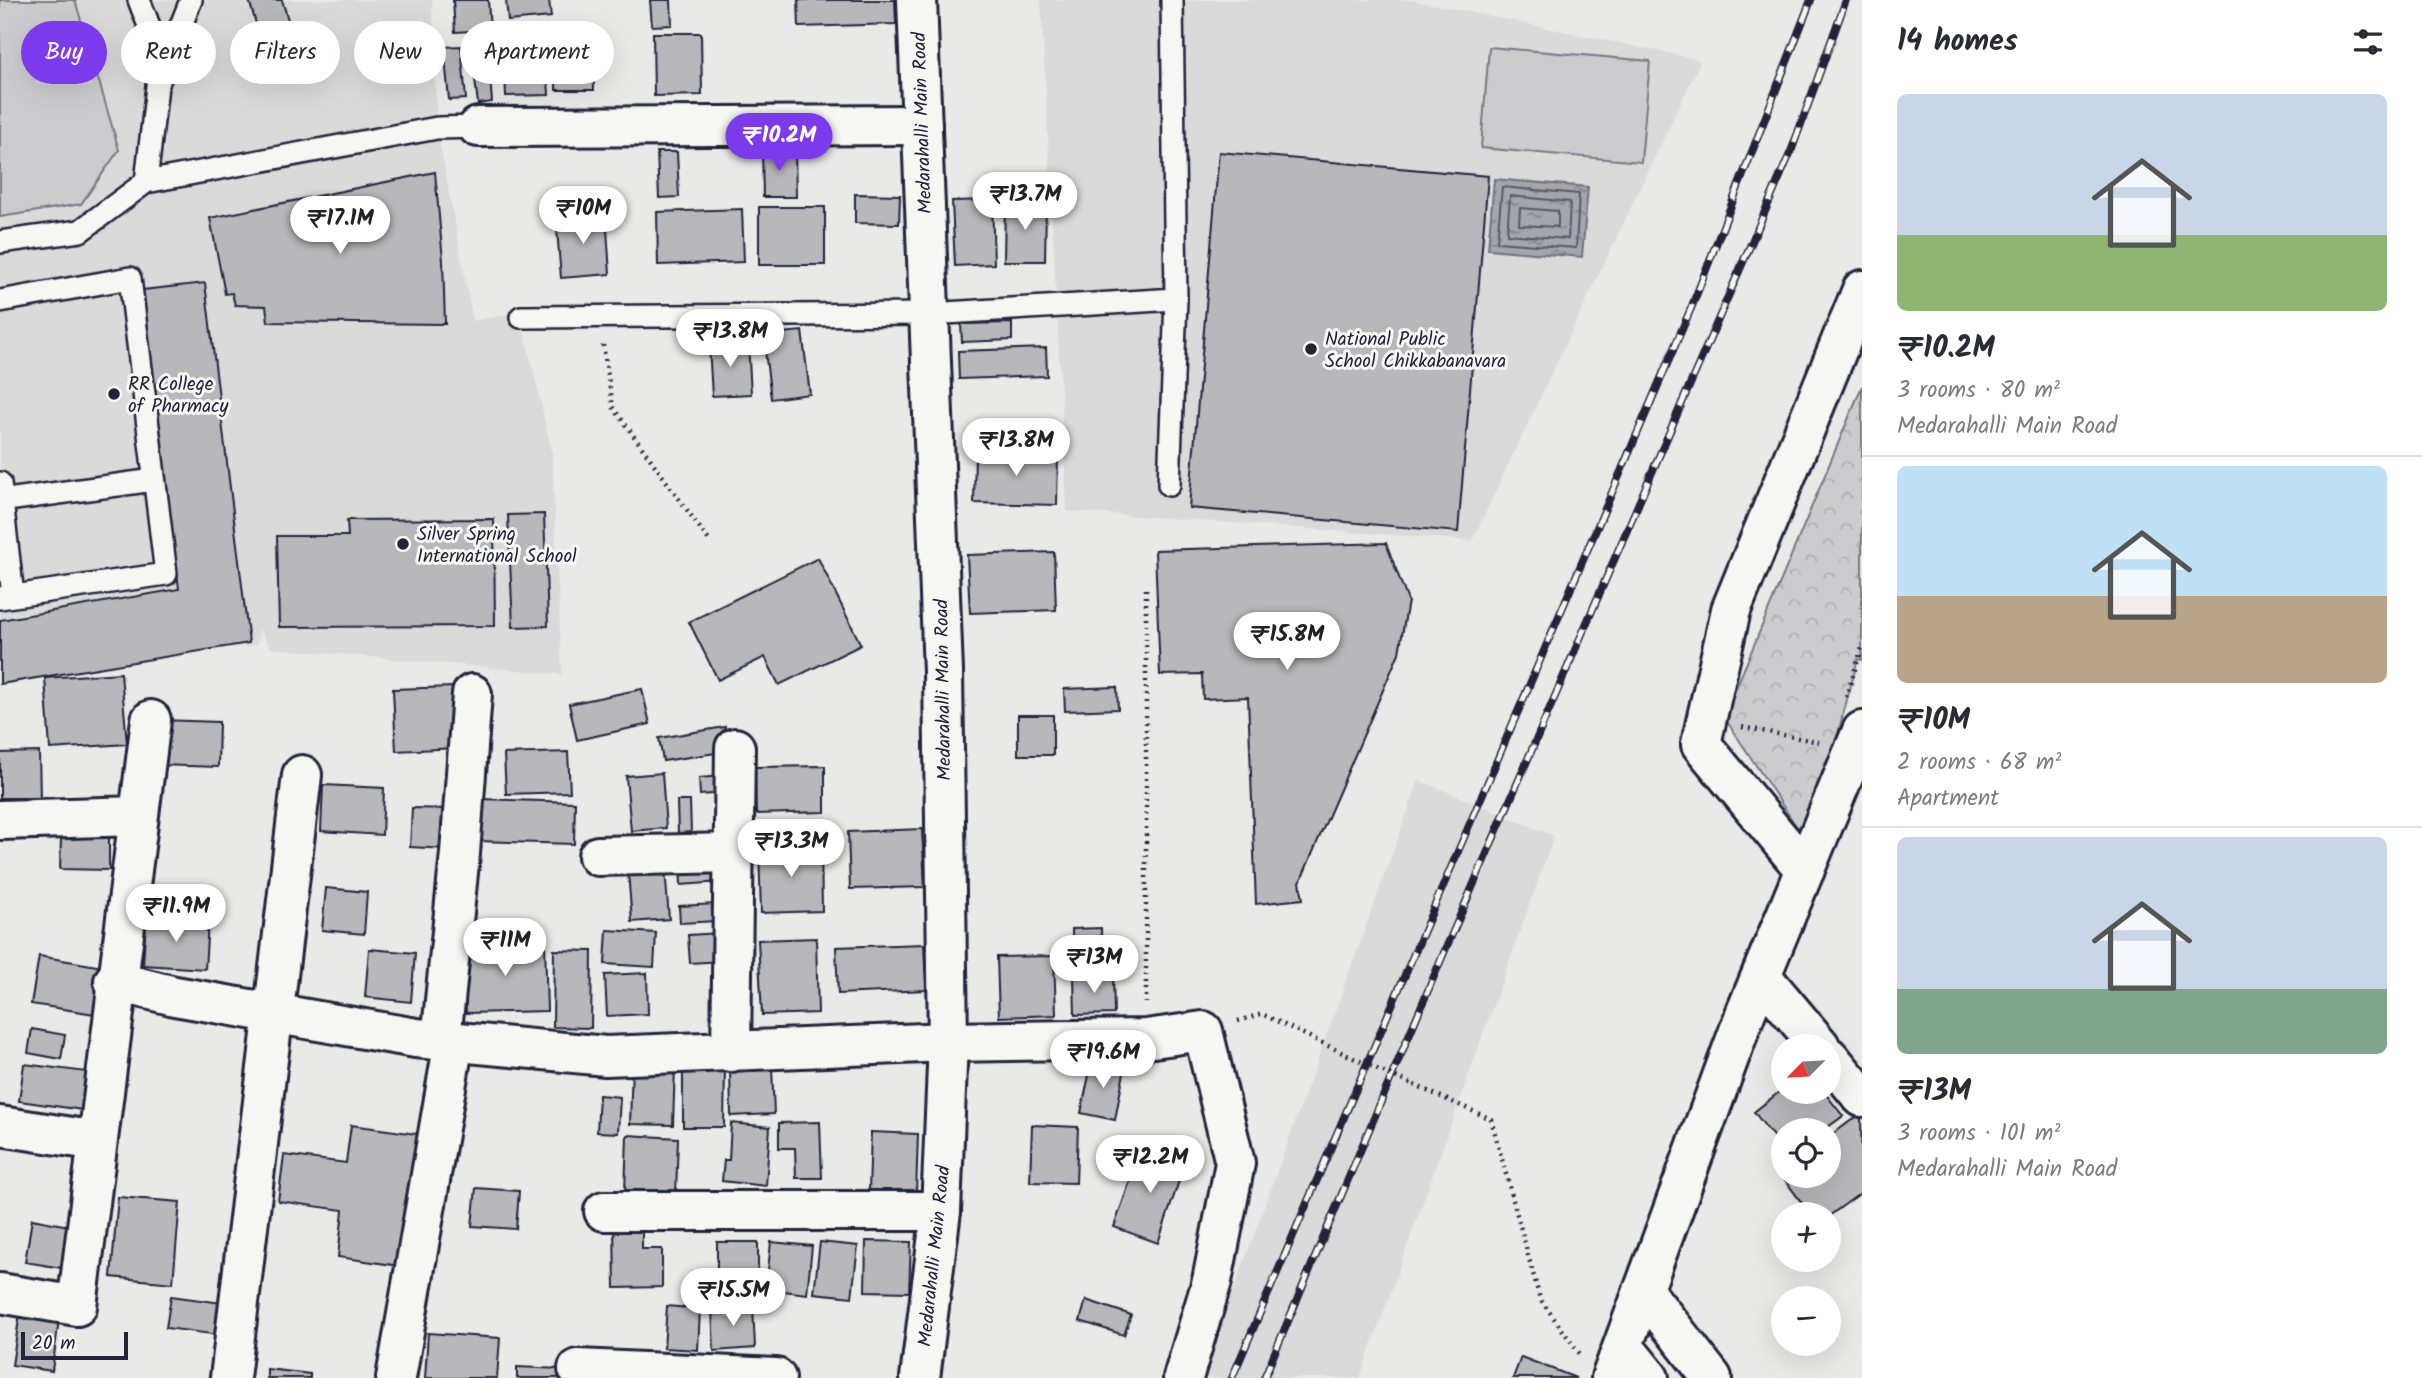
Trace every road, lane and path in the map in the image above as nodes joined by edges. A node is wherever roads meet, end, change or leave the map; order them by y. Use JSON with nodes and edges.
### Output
{"nodes":[{"id":1,"x":139,"y":0,"type":"edge"},
{"id":2,"x":191,"y":0,"type":"edge"},
{"id":3,"x":917,"y":0,"type":"edge"},
{"id":4,"x":1172,"y":0,"type":"edge"},
{"id":5,"x":147,"y":21,"type":"edge"},
{"id":6,"x":183,"y":21,"type":"edge"},
{"id":7,"x":158,"y":84,"type":"edge"},
{"id":8,"x":922,"y":125,"type":"junction"},
{"id":9,"x":478,"y":127,"type":"joint"},
{"id":10,"x":146,"y":182,"type":"junction"},
{"id":11,"x":0,"y":242,"type":"edge"},
{"id":12,"x":1862,"y":290,"type":"edge"},
{"id":13,"x":1176,"y":299,"type":"junction"},
{"id":14,"x":0,"y":301,"type":"edge"},
{"id":15,"x":929,"y":314,"type":"junction"},
{"id":16,"x":598,"y":316,"type":"junction"},
{"id":17,"x":521,"y":317,"type":"dead end"},
{"id":18,"x":155,"y":480,"type":"junction"},
{"id":19,"x":1169,"y":485,"type":"dead end"},
{"id":20,"x":1,"y":495,"type":"edge"},
{"id":21,"x":709,"y":542,"type":"dead end"},
{"id":22,"x":1146,"y":589,"type":"dead end"},
{"id":23,"x":7,"y":597,"type":"edge"},
{"id":24,"x":1862,"y":648,"type":"edge"},
{"id":25,"x":472,"y":694,"type":"dead end"},
{"id":26,"x":151,"y":720,"type":"dead end"},
{"id":27,"x":1707,"y":720,"type":"junction"},
{"id":28,"x":1845,"y":728,"type":"edge"},
{"id":29,"x":735,"y":748,"type":"dead end"},
{"id":30,"x":302,"y":775,"type":"dead end"},
{"id":31,"x":139,"y":816,"type":"junction"},
{"id":32,"x":0,"y":820,"type":"edge"},
{"id":33,"x":733,"y":853,"type":"junction"},
{"id":34,"x":598,"y":856,"type":"dead end"},
{"id":35,"x":1805,"y":870,"type":"junction"},
{"id":36,"x":1762,"y":976,"type":"junction"},
{"id":37,"x":116,"y":982,"type":"junction"},
{"id":38,"x":273,"y":1012,"type":"junction"},
{"id":39,"x":1203,"y":1031,"type":"junction"},
{"id":40,"x":1810,"y":1034,"type":"edge"},
{"id":41,"x":1146,"y":1039,"type":"junction"},
{"id":42,"x":448,"y":1040,"type":"junction"},
{"id":43,"x":948,"y":1042,"type":"junction"},
{"id":44,"x":731,"y":1052,"type":"junction"},
{"id":45,"x":1841,"y":1072,"type":"edge"},
{"id":46,"x":1862,"y":1097,"type":"edge"},
{"id":47,"x":0,"y":1126,"type":"edge"},
{"id":48,"x":98,"y":1141,"type":"junction"},
{"id":49,"x":604,"y":1211,"type":"dead end"},
{"id":50,"x":941,"y":1211,"type":"junction"},
{"id":51,"x":1643,"y":1290,"type":"junction"},
{"id":52,"x":0,"y":1293,"type":"edge"},
{"id":53,"x":1581,"y":1356,"type":"dead end"},
{"id":54,"x":1617,"y":1362,"type":"edge"},
{"id":55,"x":578,"y":1369,"type":"dead end"},
{"id":56,"x":230,"y":1378,"type":"edge"},
{"id":57,"x":396,"y":1378,"type":"edge"},
{"id":58,"x":776,"y":1378,"type":"edge"},
{"id":59,"x":920,"y":1378,"type":"edge"},
{"id":60,"x":1183,"y":1378,"type":"edge"},
{"id":61,"x":1649,"y":1378,"type":"edge"},
{"id":62,"x":1712,"y":1378,"type":"edge"}],
"edges":[{"from":1,"to":5,"type":"lane"},
{"from":2,"to":6,"type":"lane"},
{"from":3,"to":8,"type":"street","name":"Medarahalli Main Road"},
{"from":4,"to":13,"type":"lane"},
{"from":7,"to":10,"type":"lane"},
{"from":8,"to":9,"type":"street"},
{"from":8,"to":15,"type":"street","name":"Medarahalli Main Road"},
{"from":9,"to":10,"type":"lane"},
{"from":10,"to":11,"type":"lane"},
{"from":12,"to":27,"type":"street"},
{"from":13,"to":15,"type":"lane"},
{"from":13,"to":19,"type":"lane"},
{"from":14,"to":18,"type":"lane"},
{"from":15,"to":16,"type":"lane"},
{"from":15,"to":43,"type":"street","name":"Medarahalli Main Road"},
{"from":16,"to":17,"type":"lane"},
{"from":16,"to":21,"type":"path"},
{"from":18,"to":20,"type":"lane"},
{"from":18,"to":23,"type":"lane"},
{"from":20,"to":23,"type":"lane"},
{"from":22,"to":41,"type":"path"},
{"from":24,"to":28,"type":"path"},
{"from":25,"to":42,"type":"street"},
{"from":26,"to":31,"type":"street"},
{"from":27,"to":28,"type":"path"},
{"from":27,"to":35,"type":"street"},
{"from":28,"to":35,"type":"street"},
{"from":29,"to":33,"type":"street"},
{"from":30,"to":38,"type":"street"},
{"from":31,"to":32,"type":"street"},
{"from":31,"to":37,"type":"street"},
{"from":33,"to":34,"type":"street"},
{"from":33,"to":44,"type":"street"},
{"from":35,"to":36,"type":"street"},
{"from":36,"to":40,"type":"street"},
{"from":36,"to":51,"type":"street"},
{"from":37,"to":38,"type":"street"},
{"from":37,"to":48,"type":"street"},
{"from":38,"to":42,"type":"street"},
{"from":38,"to":56,"type":"street"},
{"from":39,"to":41,"type":"street"},
{"from":39,"to":53,"type":"path","bridge":true},
{"from":39,"to":60,"type":"street"},
{"from":41,"to":43,"type":"street"},
{"from":42,"to":44,"type":"street"},
{"from":42,"to":57,"type":"street"},
{"from":43,"to":44,"type":"street"},
{"from":43,"to":50,"type":"street","name":"Medarahalli Main Road"},
{"from":45,"to":46,"type":"street"},
{"from":47,"to":48,"type":"street"},
{"from":48,"to":52,"type":"street"},
{"from":49,"to":50,"type":"street"},
{"from":50,"to":59,"type":"street","name":"Medarahalli Main Road"},
{"from":51,"to":54,"type":"street"},
{"from":51,"to":62,"type":"street"},
{"from":54,"to":61,"type":"street"},
{"from":55,"to":58,"type":"street"}]}
